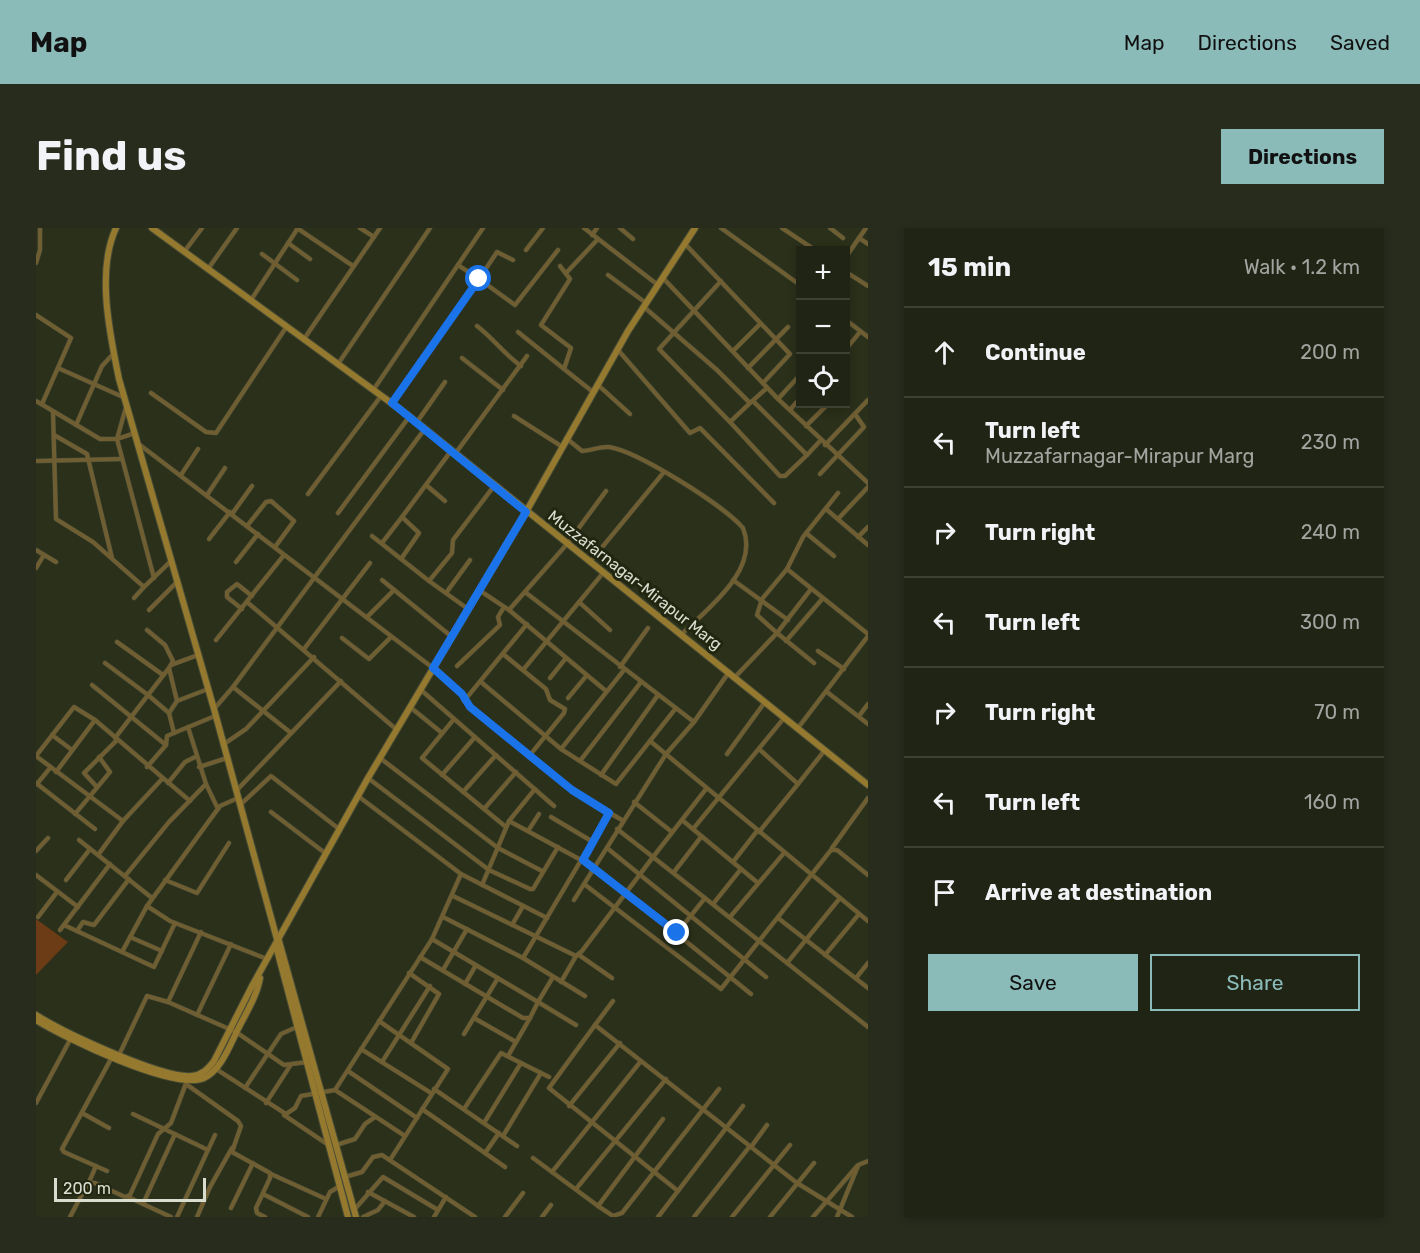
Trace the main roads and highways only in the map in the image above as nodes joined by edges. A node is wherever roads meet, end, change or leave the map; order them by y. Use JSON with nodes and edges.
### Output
{"nodes":[{"id":1,"x":116,"y":228,"type":"edge"},
{"id":2,"x":152,"y":228,"type":"edge"},
{"id":3,"x":695,"y":228,"type":"edge"},
{"id":4,"x":526,"y":512,"type":"junction"},
{"id":5,"x":868,"y":785,"type":"edge"},
{"id":6,"x":278,"y":943,"type":"junction"},
{"id":7,"x":36,"y":1015,"type":"edge"},
{"id":8,"x":36,"y":1020,"type":"edge"},
{"id":9,"x":234,"y":1031,"type":"junction"},
{"id":10,"x":71,"y":1036,"type":"junction"},
{"id":11,"x":187,"y":1081,"type":"junction"},
{"id":12,"x":344,"y":1183,"type":"junction"},
{"id":13,"x":355,"y":1214,"type":"edge"},
{"id":14,"x":348,"y":1217,"type":"edge"}],
"edges":[{"from":1,"to":6,"type":"main road"},
{"from":2,"to":4,"type":"main road","name":"Muzzafarnagar-Mirapur Marg"},
{"from":3,"to":4,"type":"main road"},
{"from":4,"to":5,"type":"main road","name":"Muzzafarnagar-Mirapur Marg"},
{"from":4,"to":6,"type":"main road"},
{"from":6,"to":9,"type":"main road"},
{"from":6,"to":12,"type":"main road"},
{"from":7,"to":10,"type":"main road"},
{"from":8,"to":10,"type":"main road"},
{"from":9,"to":11,"type":"main road"},
{"from":9,"to":11,"type":"main road"},
{"from":10,"to":11,"type":"main road"},
{"from":12,"to":13,"type":"main road"},
{"from":12,"to":14,"type":"main road"}]}
